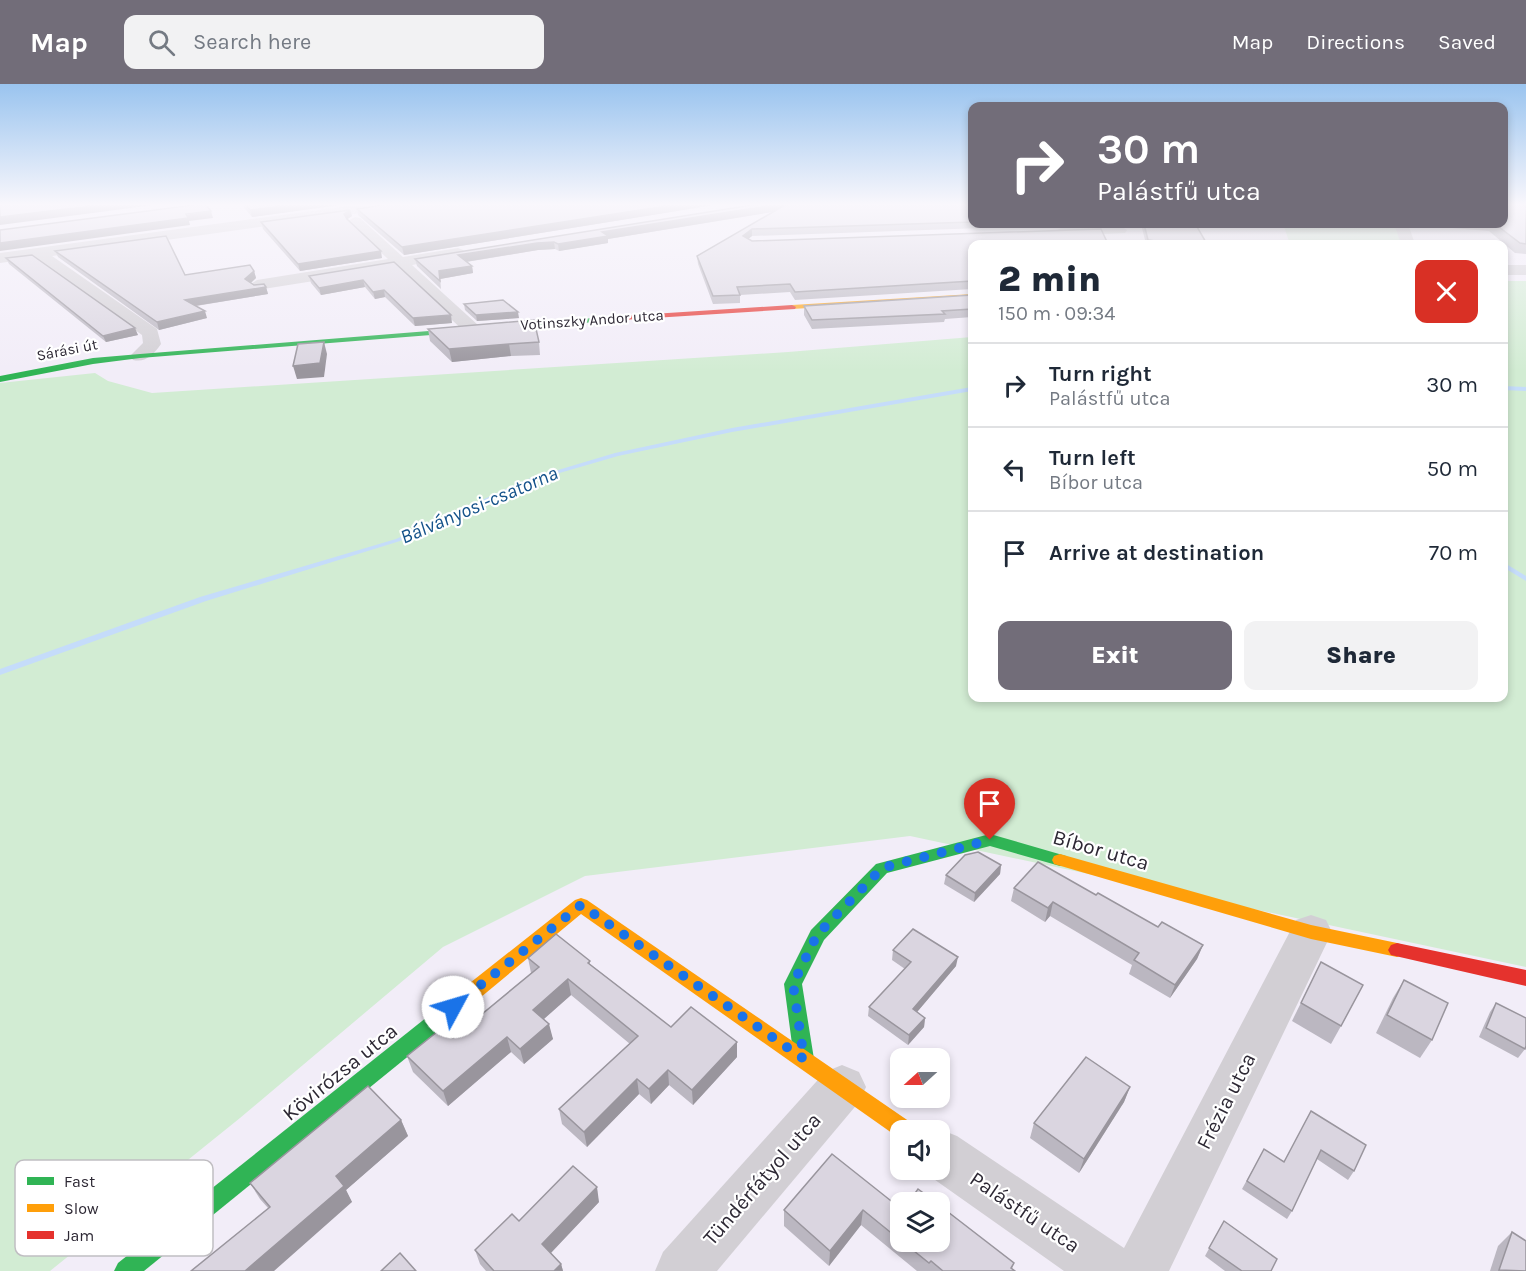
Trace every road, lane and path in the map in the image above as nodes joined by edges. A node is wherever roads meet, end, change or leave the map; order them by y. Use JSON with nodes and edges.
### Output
{"nodes":[{"id":1,"x":48,"y":260,"type":"edge"},
{"id":2,"x":412,"y":260,"type":"edge"},
{"id":3,"x":402,"y":262,"type":"junction"},
{"id":4,"x":1508,"y":270,"type":"edge"},
{"id":5,"x":1526,"y":270,"type":"edge"},
{"id":6,"x":257,"y":285,"type":"edge"},
{"id":7,"x":968,"y":296,"type":"edge"},
{"id":8,"x":472,"y":329,"type":"junction"},
{"id":9,"x":140,"y":356,"type":"junction"},
{"id":10,"x":0,"y":379,"type":"edge"},
{"id":11,"x":1311,"y":932,"type":"junction"},
{"id":12,"x":1526,"y":978,"type":"edge"},
{"id":13,"x":804,"y":1059,"type":"junction"},
{"id":14,"x":842,"y":1087,"type":"junction"},
{"id":15,"x":890,"y":1120,"type":"edge"},
{"id":16,"x":950,"y":1161,"type":"edge"},
{"id":17,"x":213,"y":1201,"type":"edge"},
{"id":18,"x":145,"y":1256,"type":"edge"},
{"id":19,"x":126,"y":1271,"type":"edge"},
{"id":20,"x":682,"y":1271,"type":"edge"},
{"id":21,"x":1110,"y":1271,"type":"edge"},
{"id":22,"x":1141,"y":1271,"type":"edge"}],
"edges":[{"from":1,"to":9,"type":"street"},
{"from":2,"to":3,"type":"street"},
{"from":3,"to":6,"type":"street"},
{"from":3,"to":8,"type":"street"},
{"from":4,"to":5,"type":"street"},
{"from":7,"to":8,"type":"street","name":"Votinszky Andor utca"},
{"from":8,"to":9,"type":"street","name":"Votinszky Andor utca"},
{"from":9,"to":10,"type":"street","name":"Sárási út"},
{"from":11,"to":12,"type":"street","name":"Bíbor utca"},
{"from":11,"to":13,"type":"street","name":"Bíbor utca"},
{"from":11,"to":22,"type":"street","name":"Frézia utca"},
{"from":13,"to":14,"type":"street"},
{"from":13,"to":17,"type":"street","name":"Kövirózsa utca"},
{"from":14,"to":15,"type":"street"},
{"from":14,"to":20,"type":"street","name":"Tündérfátyol utca"},
{"from":16,"to":21,"type":"street","name":"Palástfű utca"},
{"from":18,"to":19,"type":"street","name":"Kövirózsa utca"}]}
